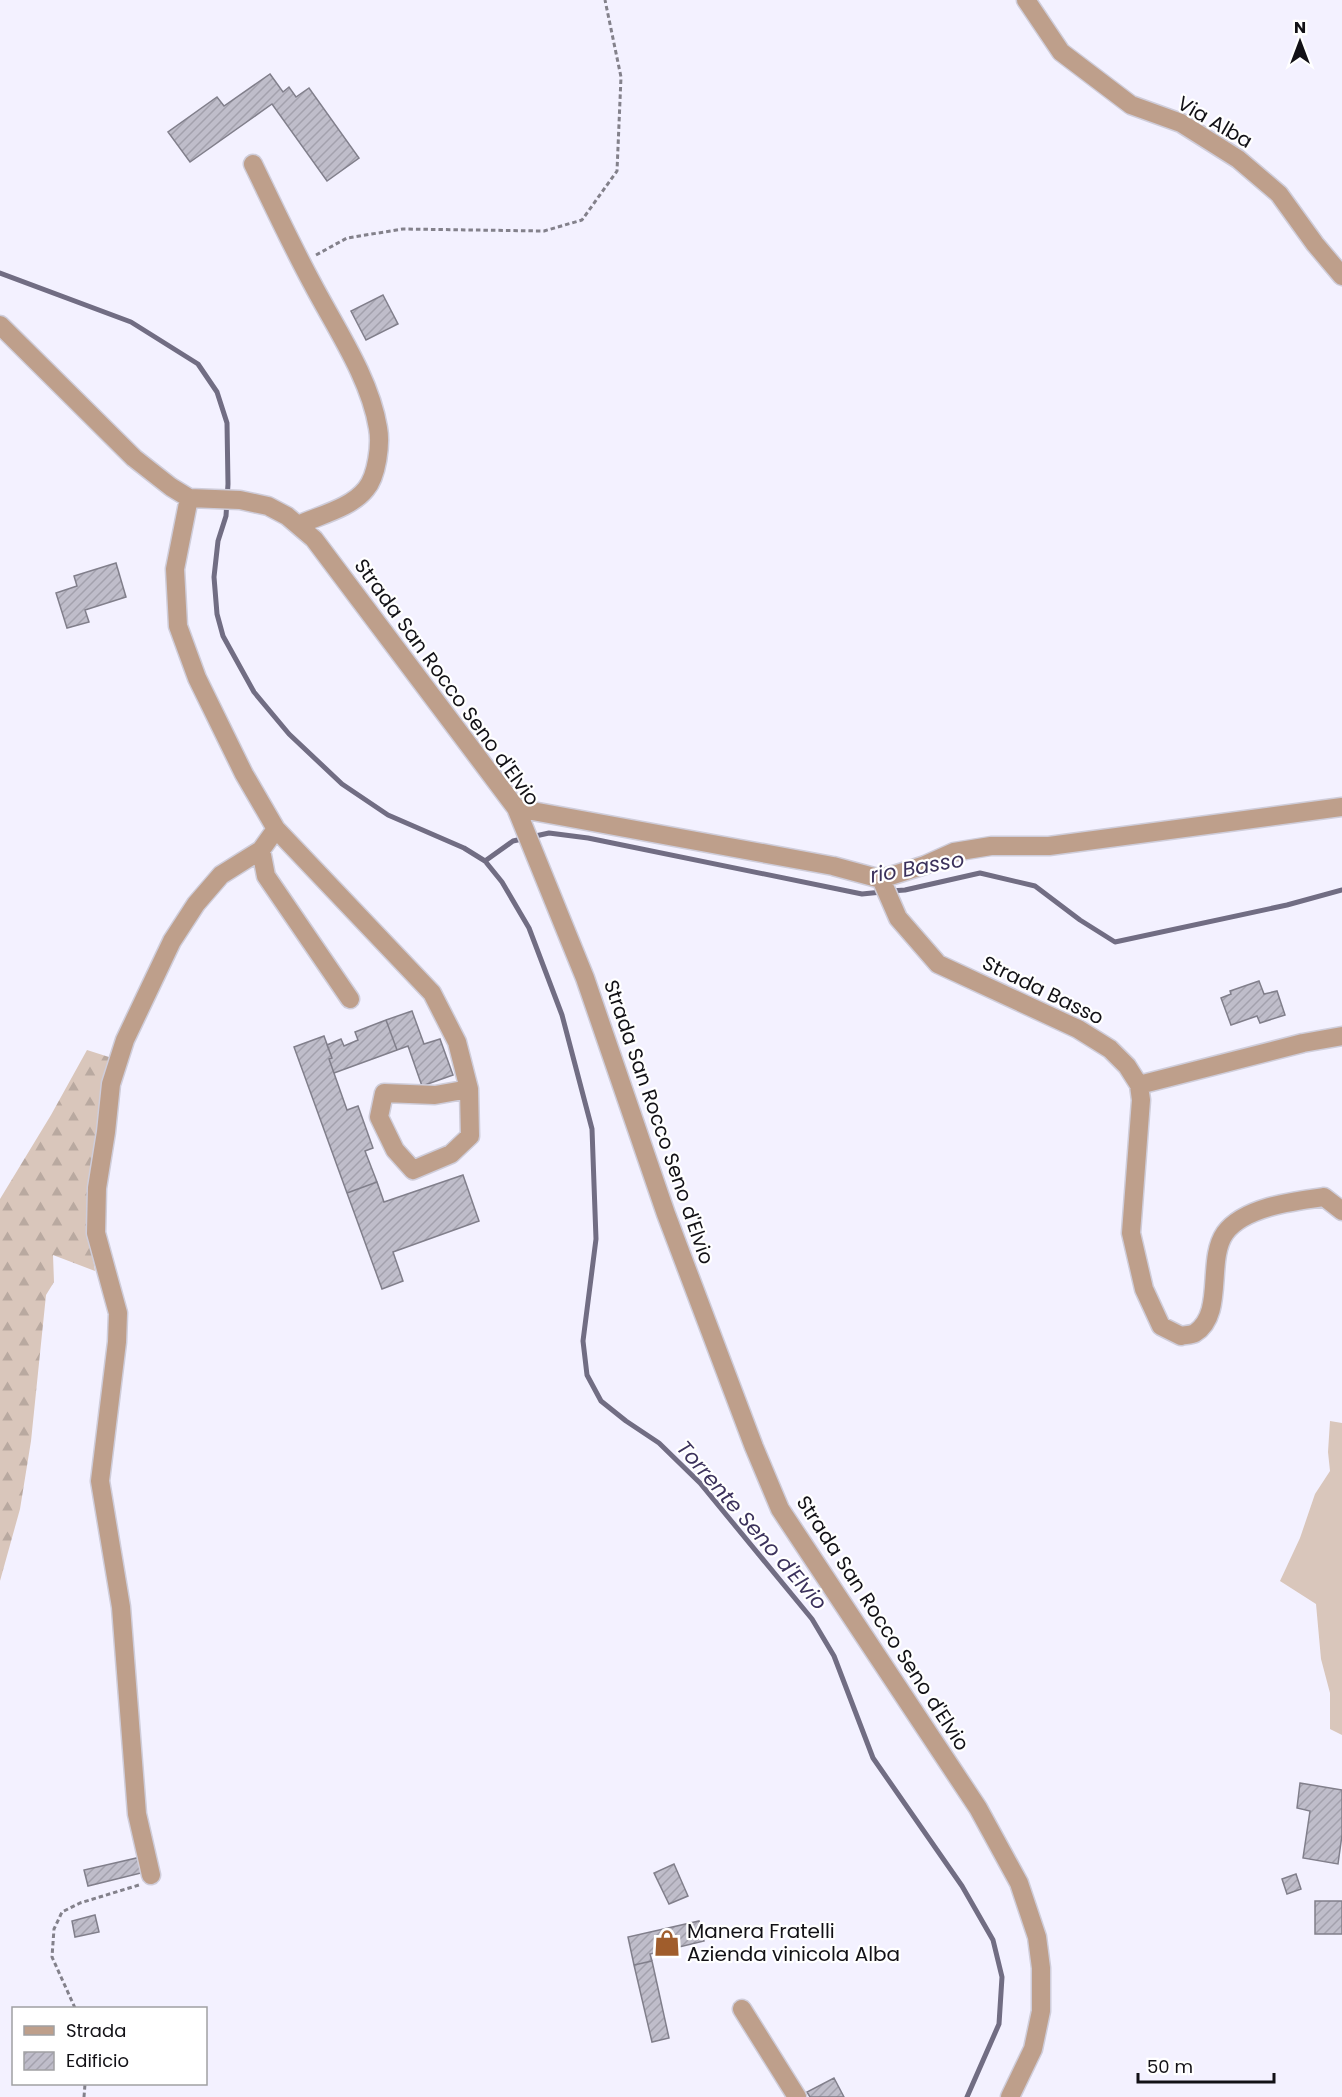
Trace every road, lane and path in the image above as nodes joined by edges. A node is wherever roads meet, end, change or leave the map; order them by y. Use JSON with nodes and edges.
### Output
{"nodes":[{"id":1,"x":605,"y":0,"type":"edge"},
{"id":2,"x":1026,"y":0,"type":"edge"},
{"id":3,"x":253,"y":164,"type":"dead end"},
{"id":4,"x":301,"y":264,"type":"junction"},
{"id":5,"x":1342,"y":276,"type":"edge"},
{"id":6,"x":0,"y":325,"type":"edge"},
{"id":7,"x":196,"y":498,"type":"junction"},
{"id":8,"x":293,"y":520,"type":"junction"},
{"id":9,"x":1342,"y":807,"type":"edge"},
{"id":10,"x":516,"y":808,"type":"junction"},
{"id":11,"x":276,"y":829,"type":"junction"},
{"id":12,"x":261,"y":850,"type":"junction"},
{"id":13,"x":881,"y":882,"type":"junction"},
{"id":14,"x":350,"y":999,"type":"dead end"},
{"id":15,"x":1342,"y":1036,"type":"edge"},
{"id":16,"x":1139,"y":1085,"type":"junction"},
{"id":17,"x":469,"y":1089,"type":"junction"},
{"id":18,"x":1342,"y":1211,"type":"edge"},
{"id":19,"x":151,"y":1875,"type":"joint"},
{"id":20,"x":75,"y":2007,"type":"edge"},
{"id":21,"x":742,"y":2009,"type":"dead end"},
{"id":22,"x":796,"y":2097,"type":"edge"},
{"id":23,"x":1010,"y":2097,"type":"edge"}],
"edges":[{"from":1,"to":4,"type":"path"},
{"from":2,"to":5,"type":"street","name":"Via Alba"},
{"from":3,"to":4,"type":"street"},
{"from":4,"to":8,"type":"street"},
{"from":6,"to":7,"type":"street","name":"Strada San Rocco Seno d'Elvio"},
{"from":7,"to":8,"type":"street","name":"Strada San Rocco Seno d'Elvio"},
{"from":7,"to":11,"type":"street"},
{"from":8,"to":10,"type":"street","name":"Strada San Rocco Seno d'Elvio"},
{"from":9,"to":13,"type":"street"},
{"from":10,"to":13,"type":"street"},
{"from":10,"to":23,"type":"street","name":"Strada San Rocco Seno d'Elvio"},
{"from":11,"to":12,"type":"street"},
{"from":11,"to":17,"type":"street"},
{"from":12,"to":14,"type":"street"},
{"from":12,"to":19,"type":"street"},
{"from":13,"to":16,"type":"street","name":"Strada Basso"},
{"from":15,"to":16,"type":"street"},
{"from":16,"to":18,"type":"street"},
{"from":17,"to":17,"type":"street"},
{"from":19,"to":20,"type":"path"},
{"from":21,"to":22,"type":"street"}]}
